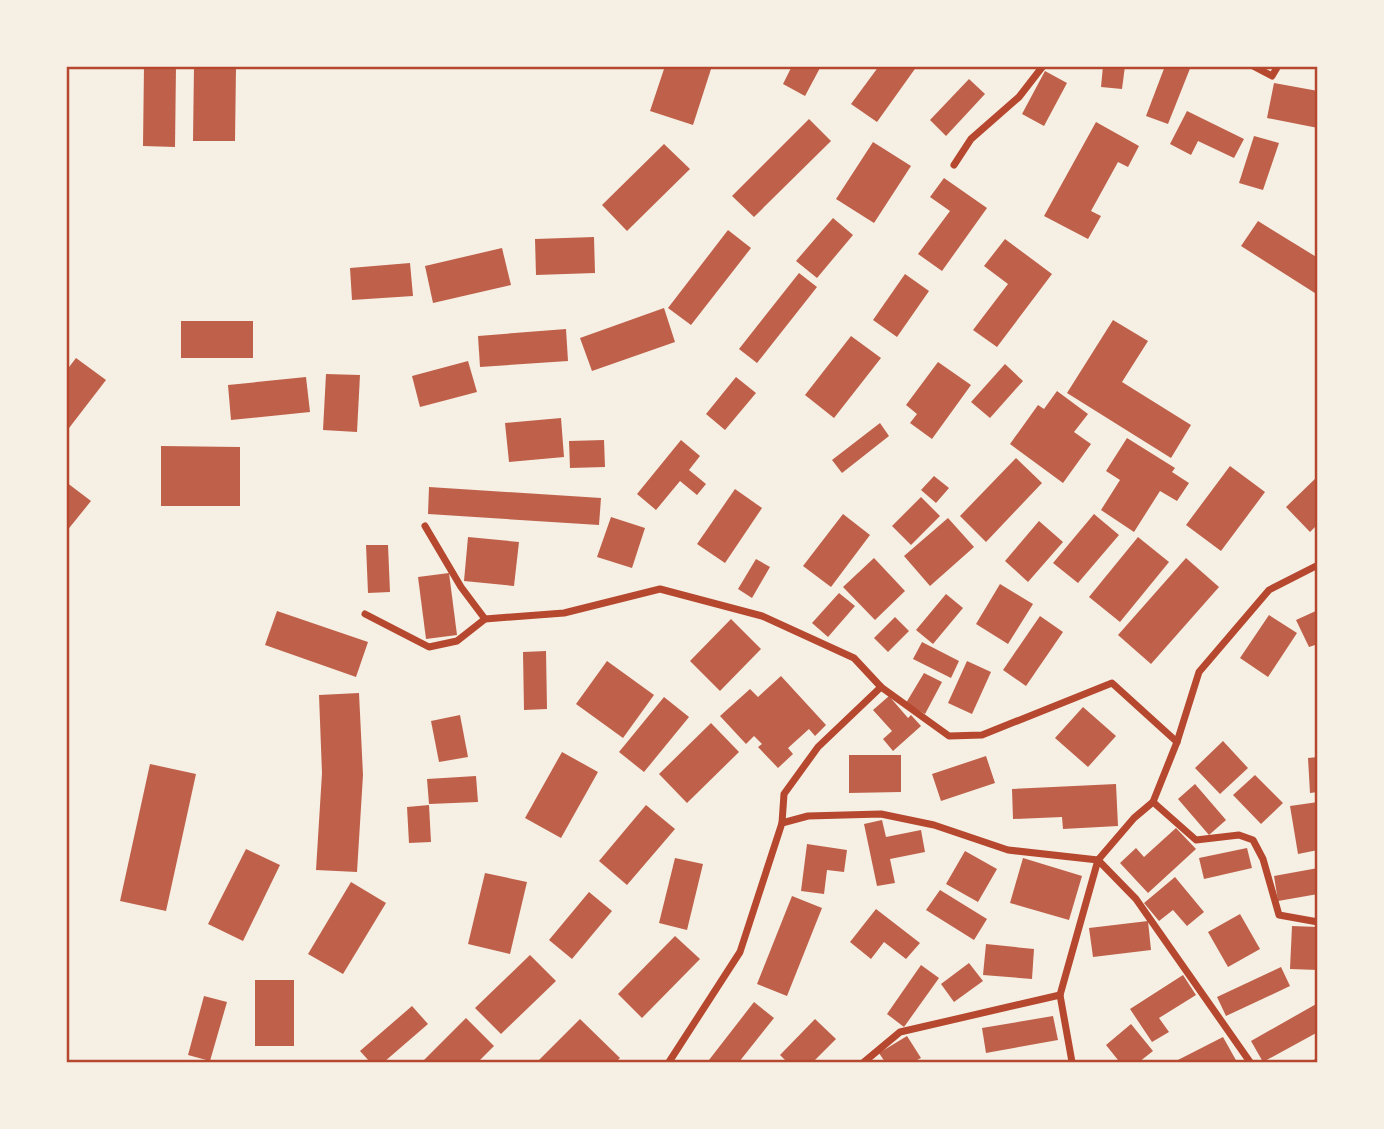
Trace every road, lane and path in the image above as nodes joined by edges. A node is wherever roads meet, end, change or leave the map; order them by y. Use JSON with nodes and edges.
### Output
{"nodes":[{"id":1,"x":1043,"y":66,"type":"edge"},
{"id":2,"x":1253,"y":66,"type":"edge"},
{"id":3,"x":1278,"y":66,"type":"edge"},
{"id":4,"x":954,"y":165,"type":"dead end"},
{"id":5,"x":425,"y":526,"type":"dead end"},
{"id":6,"x":1318,"y":565,"type":"edge"},
{"id":7,"x":365,"y":614,"type":"dead end"},
{"id":8,"x":485,"y":619,"type":"junction"},
{"id":9,"x":881,"y":688,"type":"junction"},
{"id":10,"x":1177,"y":742,"type":"junction"},
{"id":11,"x":1153,"y":802,"type":"junction"},
{"id":12,"x":782,"y":823,"type":"junction"},
{"id":13,"x":1098,"y":860,"type":"junction"},
{"id":14,"x":1318,"y":922,"type":"edge"},
{"id":15,"x":1060,"y":995,"type":"junction"},
{"id":16,"x":669,"y":1062,"type":"edge"},
{"id":17,"x":864,"y":1062,"type":"edge"},
{"id":18,"x":1072,"y":1062,"type":"edge"},
{"id":19,"x":1250,"y":1062,"type":"edge"}],
"edges":[{"from":1,"to":4,"type":"street"},
{"from":2,"to":3,"type":"street"},
{"from":5,"to":8,"type":"street"},
{"from":6,"to":10,"type":"street"},
{"from":7,"to":8,"type":"street"},
{"from":8,"to":9,"type":"street"},
{"from":9,"to":10,"type":"street"},
{"from":9,"to":12,"type":"street"},
{"from":10,"to":11,"type":"street"},
{"from":11,"to":13,"type":"street"},
{"from":11,"to":14,"type":"street"},
{"from":12,"to":13,"type":"street"},
{"from":12,"to":16,"type":"street"},
{"from":13,"to":15,"type":"street"},
{"from":13,"to":19,"type":"street"},
{"from":15,"to":17,"type":"street"},
{"from":15,"to":18,"type":"street"}]}
